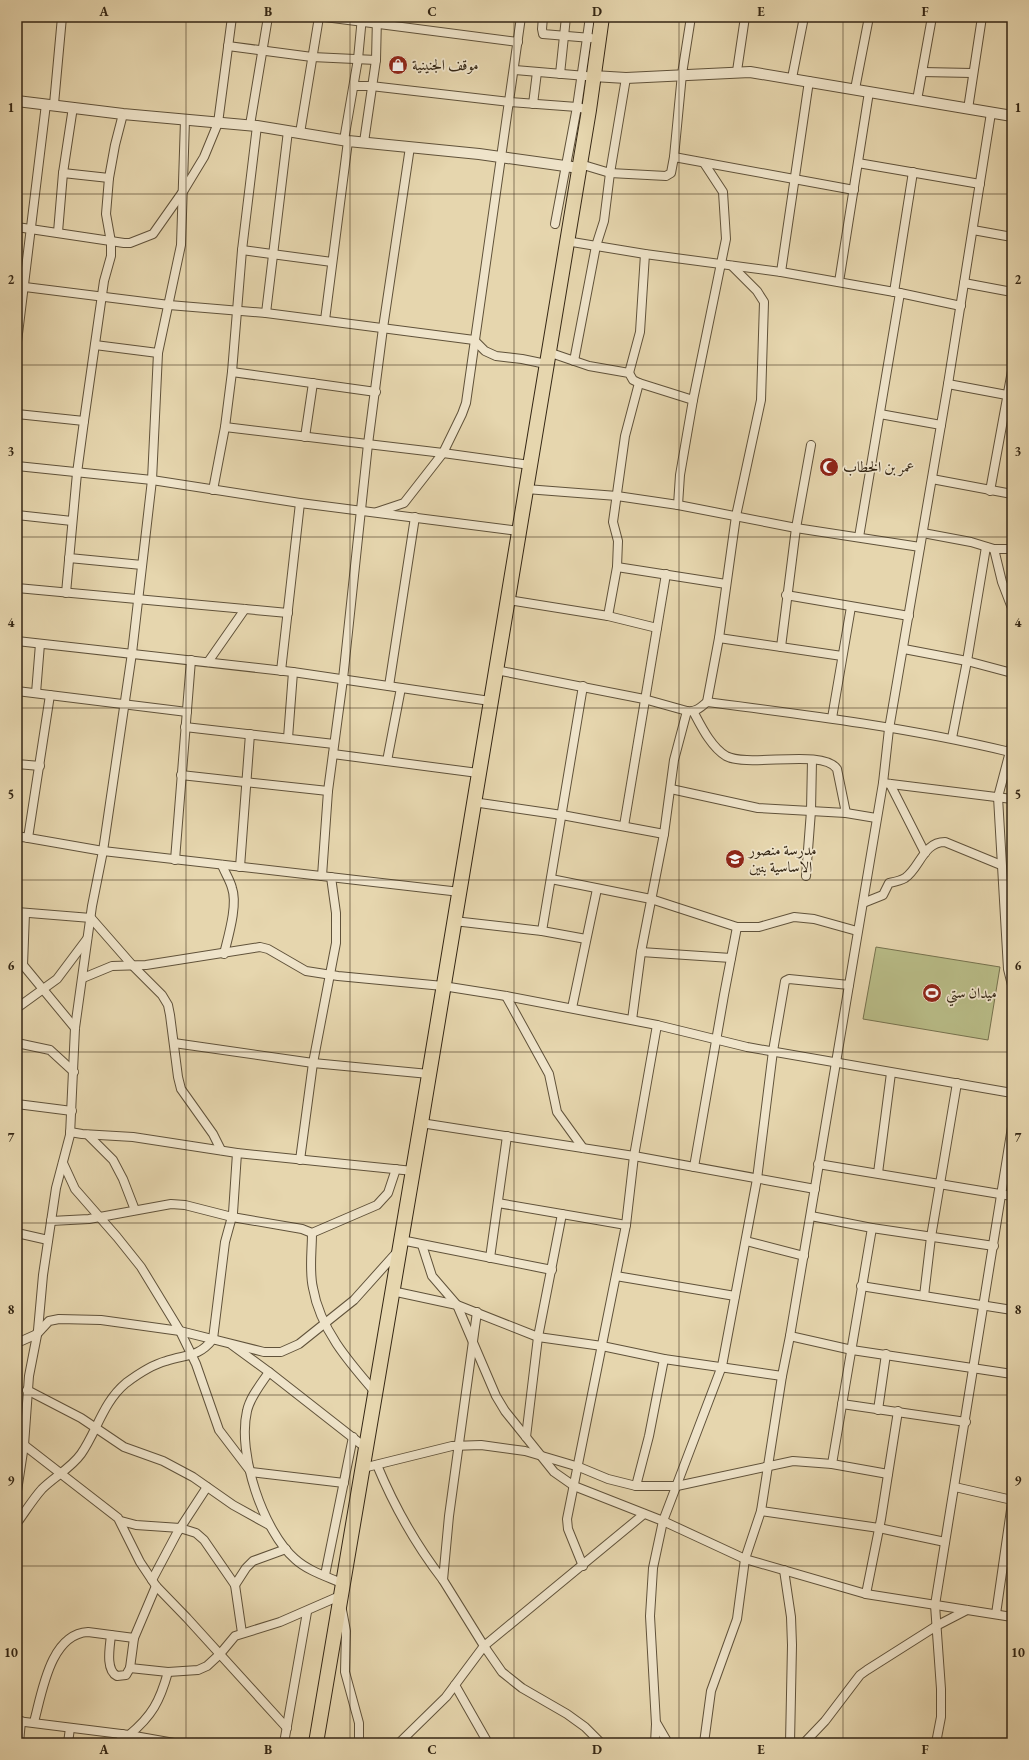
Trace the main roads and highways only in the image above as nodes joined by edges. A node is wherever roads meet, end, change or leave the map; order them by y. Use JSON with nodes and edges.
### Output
{"nodes":[{"id":1,"x":602,"y":17,"type":"edge"},
{"id":2,"x":316,"y":1743,"type":"edge"}],
"edges":[{"from":1,"to":2,"type":"highway"}]}
